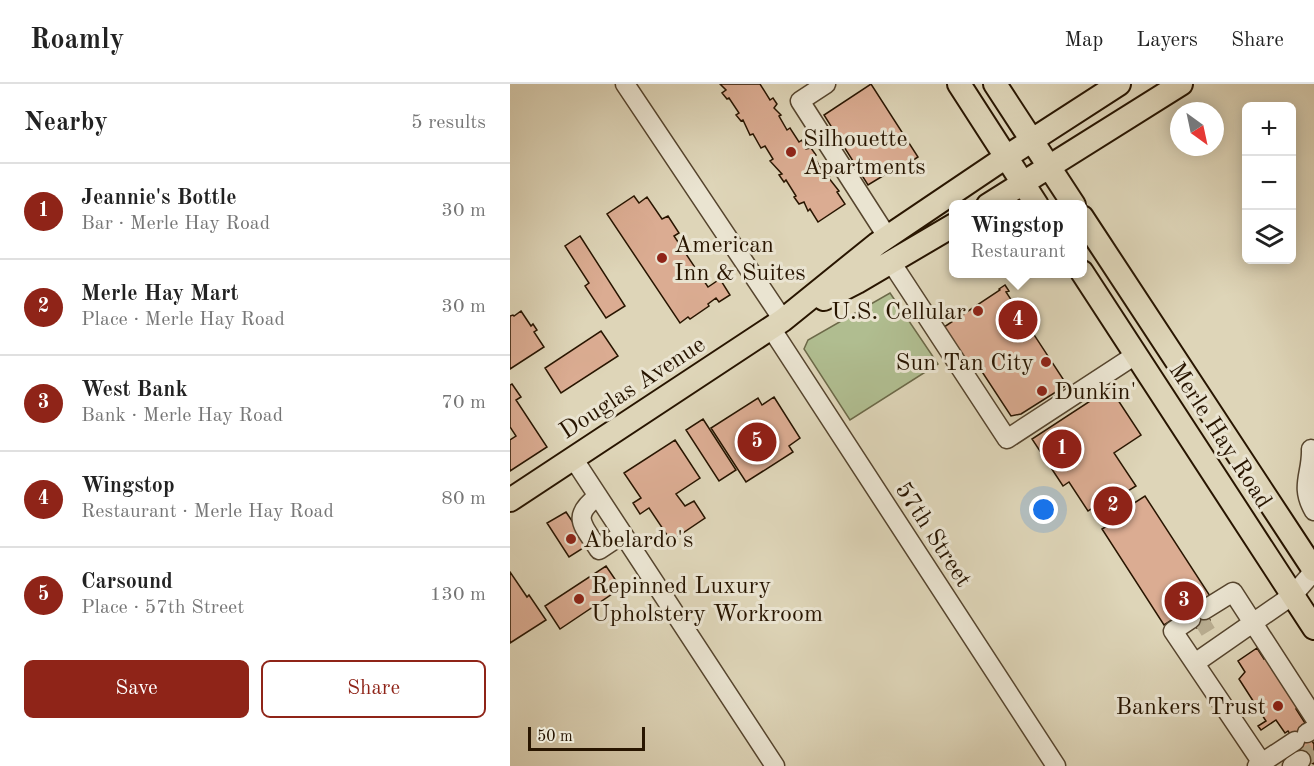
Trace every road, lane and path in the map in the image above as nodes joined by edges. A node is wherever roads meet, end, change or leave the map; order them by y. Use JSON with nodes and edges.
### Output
{"nodes":[{"id":1,"x":625,"y":84,"type":"edge"},
{"id":2,"x":826,"y":84,"type":"edge"},
{"id":3,"x":959,"y":84,"type":"edge"},
{"id":4,"x":995,"y":84,"type":"edge"},
{"id":5,"x":1119,"y":84,"type":"edge"},
{"id":6,"x":1181,"y":84,"type":"edge"},
{"id":7,"x":1190,"y":84,"type":"edge"},
{"id":8,"x":1149,"y":105,"type":"junction"},
{"id":9,"x":1032,"y":140,"type":"junction"},
{"id":10,"x":1006,"y":157,"type":"junction"},
{"id":11,"x":1049,"y":166,"type":"junction"},
{"id":12,"x":1023,"y":183,"type":"junction"},
{"id":13,"x":995,"y":200,"type":"edge"},
{"id":14,"x":1034,"y":200,"type":"edge"},
{"id":15,"x":1071,"y":200,"type":"edge"},
{"id":16,"x":1087,"y":223,"type":"edge"},
{"id":17,"x":949,"y":228,"type":"edge"},
{"id":18,"x":888,"y":237,"type":"junction"},
{"id":19,"x":891,"y":262,"type":"junction"},
{"id":20,"x":1087,"y":278,"type":"edge"},
{"id":21,"x":777,"y":324,"type":"junction"},
{"id":22,"x":1137,"y":354,"type":"junction"},
{"id":23,"x":1311,"y":448,"type":"dead end"},
{"id":24,"x":573,"y":458,"type":"junction"},
{"id":25,"x":598,"y":496,"type":"junction"},
{"id":26,"x":510,"y":500,"type":"edge"},
{"id":27,"x":1314,"y":511,"type":"edge"},
{"id":28,"x":623,"y":534,"type":"junction"},
{"id":29,"x":1314,"y":570,"type":"edge"},
{"id":30,"x":1314,"y":587,"type":"edge"},
{"id":31,"x":1293,"y":595,"type":"junction"},
{"id":32,"x":1253,"y":622,"type":"junction"},
{"id":33,"x":1314,"y":628,"type":"edge"},
{"id":34,"x":1195,"y":663,"type":"junction"},
{"id":35,"x":1308,"y":730,"type":"edge"},
{"id":36,"x":1260,"y":765,"type":"edge"},
{"id":37,"x":775,"y":766,"type":"edge"},
{"id":38,"x":1056,"y":766,"type":"edge"}],
"edges":[{"from":1,"to":21,"type":"street","name":"57th Street"},
{"from":2,"to":18,"type":"street"},
{"from":3,"to":10,"type":"main road"},
{"from":4,"to":9,"type":"main road"},
{"from":5,"to":9,"type":"main road","name":"Douglas Avenue"},
{"from":6,"to":8,"type":"main road"},
{"from":7,"to":8,"type":"street"},
{"from":8,"to":11,"type":"main road"},
{"from":9,"to":10,"type":"main road","name":"Douglas Avenue"},
{"from":9,"to":11,"type":"main road"},
{"from":10,"to":12,"type":"main road"},
{"from":10,"to":18,"type":"main road","name":"Douglas Avenue"},
{"from":11,"to":12,"type":"main road"},
{"from":11,"to":15,"type":"main road"},
{"from":12,"to":13,"type":"main road"},
{"from":12,"to":14,"type":"main road"},
{"from":16,"to":29,"type":"main road","name":"Merle Hay Road"},
{"from":17,"to":19,"type":"main road","name":"Douglas Avenue"},
{"from":18,"to":21,"type":"main road","name":"Douglas Avenue"},
{"from":19,"to":21,"type":"main road","name":"Douglas Avenue"},
{"from":19,"to":22,"type":"street"},
{"from":20,"to":22,"type":"main road","name":"Merle Hay Road"},
{"from":21,"to":24,"type":"main road","name":"Douglas Avenue"},
{"from":21,"to":38,"type":"street","name":"57th Street"},
{"from":22,"to":31,"type":"main road","name":"Merle Hay Road"},
{"from":23,"to":27,"type":"street"},
{"from":24,"to":25,"type":"street"},
{"from":24,"to":26,"type":"main road","name":"Douglas Avenue"},
{"from":25,"to":28,"type":"street"},
{"from":25,"to":28,"type":"street"},
{"from":28,"to":37,"type":"street"},
{"from":29,"to":31,"type":"street"},
{"from":30,"to":31,"type":"street"},
{"from":31,"to":32,"type":"street"},
{"from":31,"to":33,"type":"main road","name":"Merle Hay Road"},
{"from":32,"to":34,"type":"street"},
{"from":32,"to":34,"type":"street"},
{"from":32,"to":35,"type":"street"},
{"from":34,"to":36,"type":"street"},
{"from":35,"to":36,"type":"street"}]}
